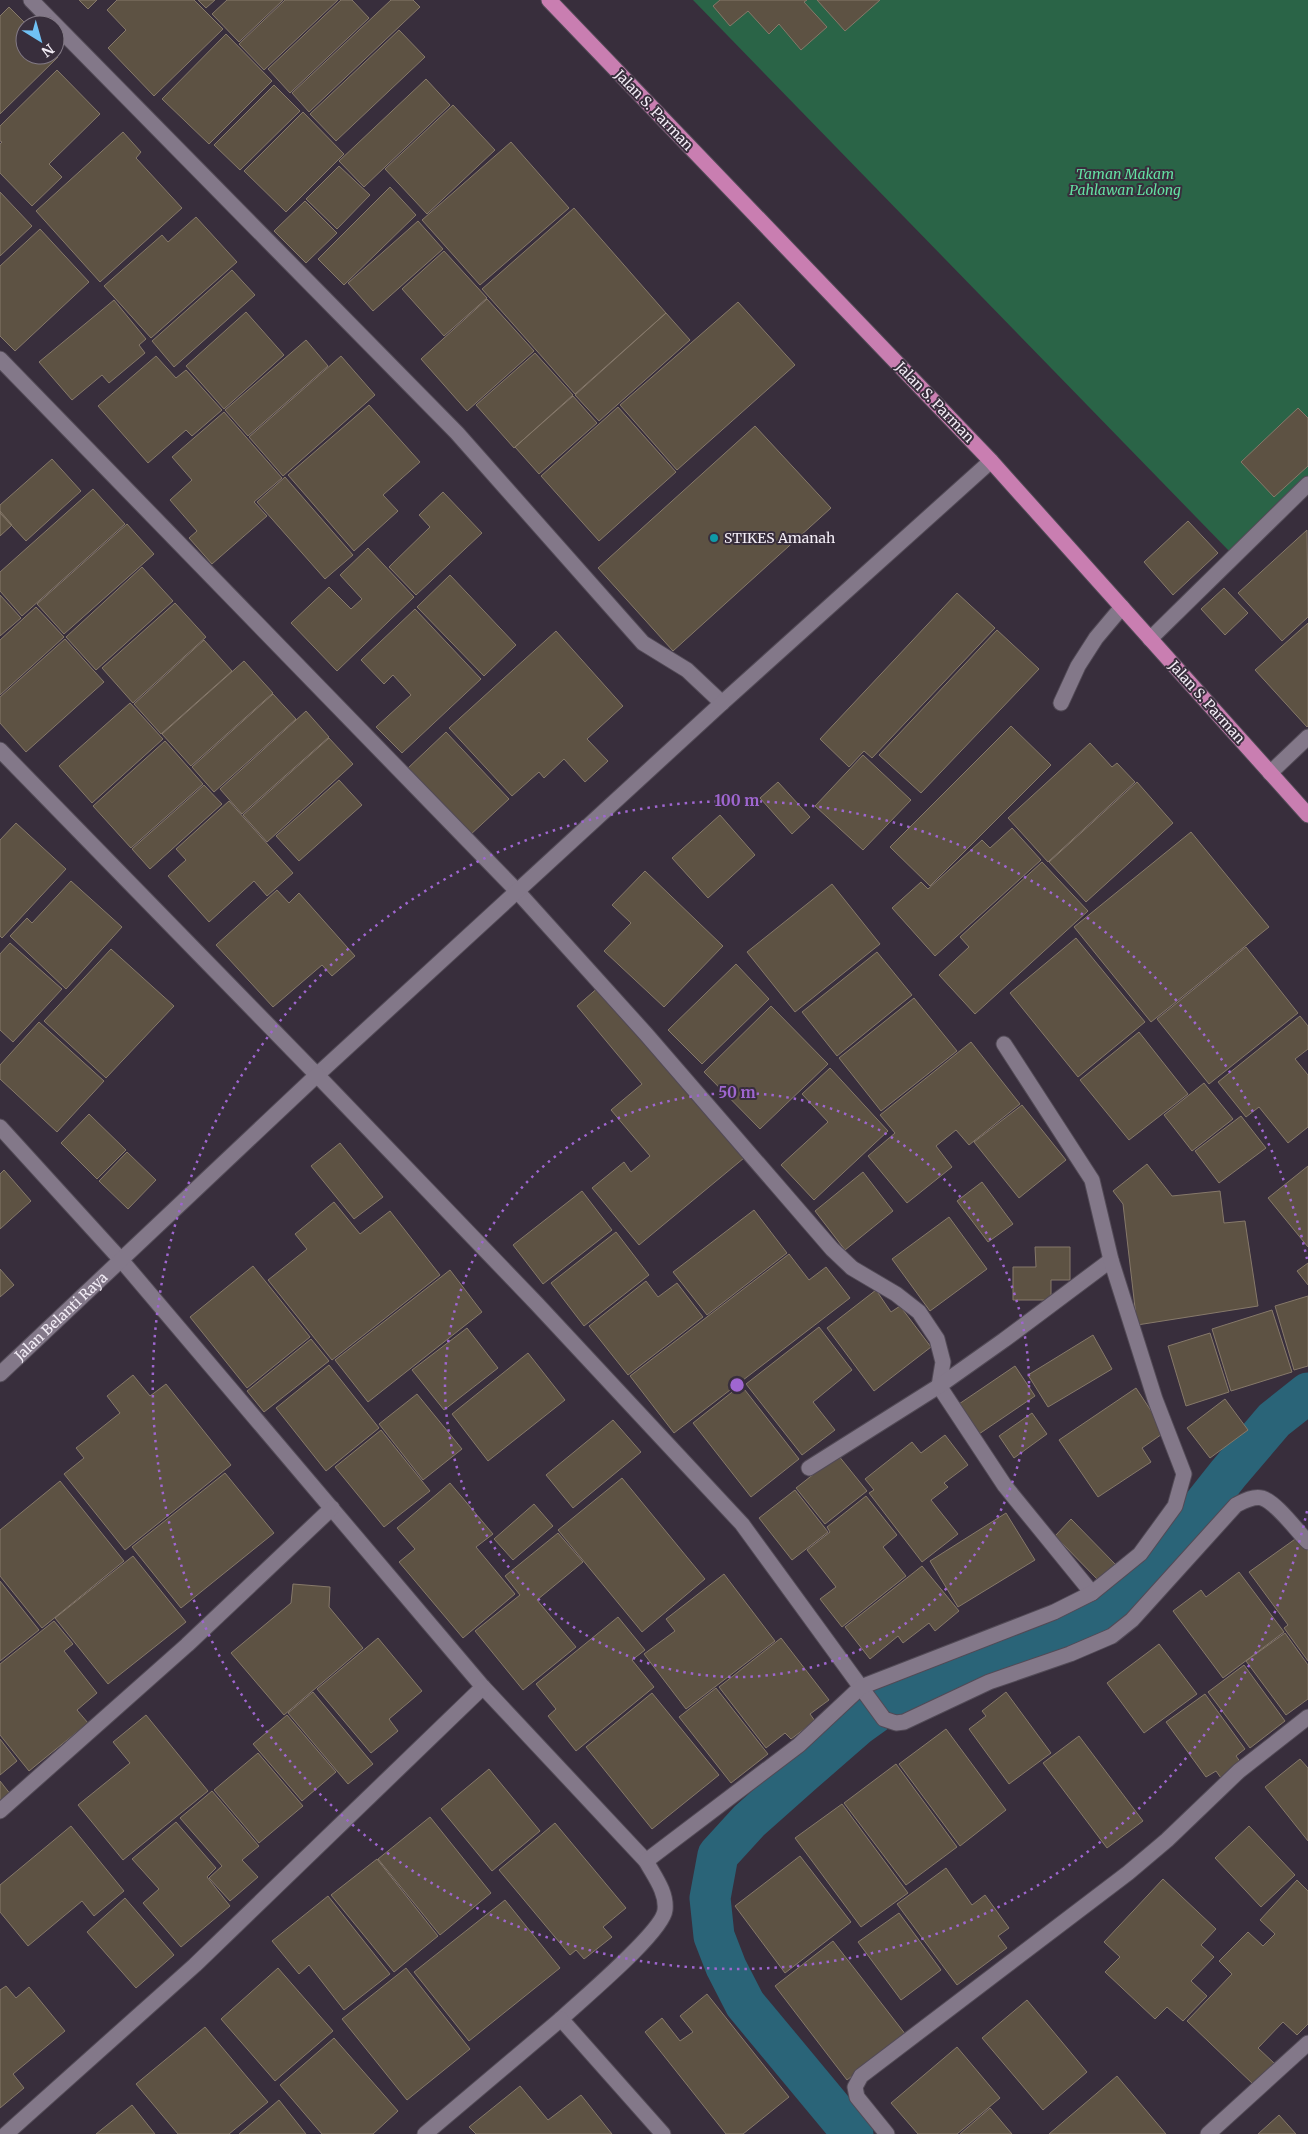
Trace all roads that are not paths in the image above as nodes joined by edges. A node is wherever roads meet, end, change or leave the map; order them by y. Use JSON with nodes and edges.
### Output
{"nodes":[{"id":1,"x":31,"y":0,"type":"edge"},
{"id":2,"x":549,"y":0,"type":"edge"},
{"id":3,"x":0,"y":359,"type":"edge"},
{"id":4,"x":991,"y":461,"type":"junction"},
{"id":5,"x":1308,"y":484,"type":"edge"},
{"id":6,"x":1122,"y":607,"type":"junction"},
{"id":7,"x":1150,"y":639,"type":"junction"},
{"id":8,"x":722,"y":703,"type":"junction"},
{"id":9,"x":1061,"y":703,"type":"dead end"},
{"id":10,"x":1308,"y":737,"type":"edge"},
{"id":11,"x":0,"y":750,"type":"edge"},
{"id":12,"x":1270,"y":773,"type":"junction"},
{"id":13,"x":1308,"y":815,"type":"edge"},
{"id":14,"x":517,"y":891,"type":"junction"},
{"id":15,"x":1004,"y":1044,"type":"dead end"},
{"id":16,"x":317,"y":1076,"type":"junction"},
{"id":17,"x":0,"y":1127,"type":"edge"},
{"id":18,"x":122,"y":1260,"type":"junction"},
{"id":19,"x":1111,"y":1260,"type":"junction"},
{"id":20,"x":0,"y":1374,"type":"edge"},
{"id":21,"x":938,"y":1386,"type":"junction"},
{"id":22,"x":809,"y":1468,"type":"dead end"},
{"id":23,"x":332,"y":1508,"type":"junction"},
{"id":24,"x":1308,"y":1542,"type":"edge"},
{"id":25,"x":1092,"y":1594,"type":"junction"},
{"id":26,"x":483,"y":1687,"type":"junction"},
{"id":27,"x":864,"y":1691,"type":"junction"},
{"id":28,"x":1308,"y":1717,"type":"edge"},
{"id":29,"x":0,"y":1812,"type":"edge"},
{"id":30,"x":646,"y":1861,"type":"junction"},
{"id":31,"x":561,"y":2018,"type":"junction"},
{"id":32,"x":1308,"y":2043,"type":"edge"},
{"id":33,"x":6,"y":2134,"type":"edge"},
{"id":34,"x":425,"y":2134,"type":"edge"},
{"id":35,"x":663,"y":2134,"type":"edge"},
{"id":36,"x":887,"y":2134,"type":"edge"},
{"id":37,"x":1208,"y":2134,"type":"edge"}],
"edges":[{"from":1,"to":8,"type":"street"},
{"from":2,"to":4,"type":"main road","name":"Jalan S. Parman"},
{"from":3,"to":14,"type":"street"},
{"from":4,"to":6,"type":"main road","name":"Jalan S. Parman"},
{"from":4,"to":8,"type":"street","name":"Jalan Belanti Raya"},
{"from":5,"to":7,"type":"street"},
{"from":6,"to":7,"type":"main road","name":"Jalan S. Parman"},
{"from":6,"to":9,"type":"street"},
{"from":7,"to":12,"type":"main road","name":"Jalan S. Parman"},
{"from":8,"to":14,"type":"street","name":"Jalan Belanti Raya"},
{"from":10,"to":12,"type":"street"},
{"from":11,"to":16,"type":"street"},
{"from":12,"to":13,"type":"main road","name":"Jalan S. Parman"},
{"from":14,"to":16,"type":"street","name":"Jalan Belanti Raya"},
{"from":14,"to":21,"type":"street"},
{"from":15,"to":19,"type":"street"},
{"from":16,"to":18,"type":"street","name":"Jalan Belanti Raya"},
{"from":16,"to":27,"type":"street"},
{"from":17,"to":18,"type":"street"},
{"from":18,"to":20,"type":"street","name":"Jalan Belanti Raya"},
{"from":18,"to":23,"type":"street"},
{"from":19,"to":21,"type":"street"},
{"from":19,"to":25,"type":"street"},
{"from":21,"to":22,"type":"street"},
{"from":21,"to":25,"type":"street"},
{"from":23,"to":26,"type":"street"},
{"from":23,"to":29,"type":"street"},
{"from":24,"to":27,"type":"street"},
{"from":25,"to":27,"type":"street"},
{"from":26,"to":30,"type":"street"},
{"from":26,"to":33,"type":"street"},
{"from":27,"to":30,"type":"street"},
{"from":28,"to":36,"type":"street"},
{"from":30,"to":31,"type":"street"},
{"from":31,"to":34,"type":"street"},
{"from":31,"to":35,"type":"street"},
{"from":32,"to":37,"type":"street"}]}
